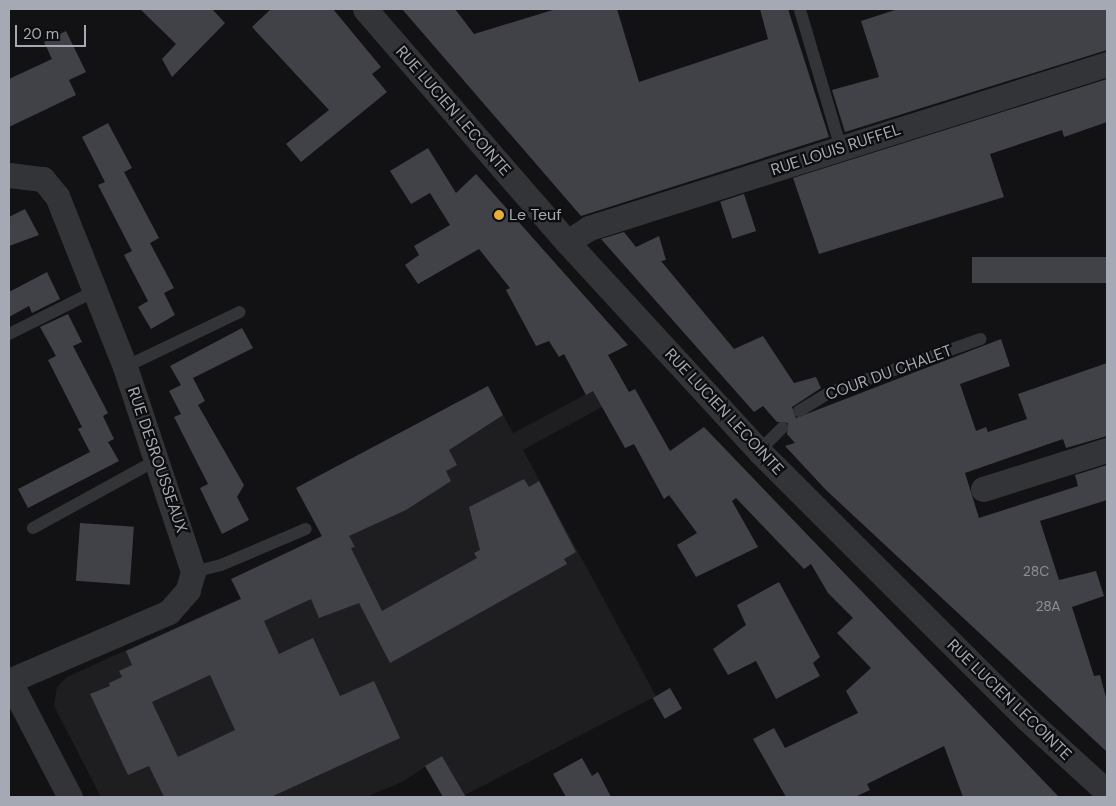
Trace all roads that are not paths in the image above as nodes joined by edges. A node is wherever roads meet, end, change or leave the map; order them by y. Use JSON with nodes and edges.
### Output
{"nodes":[{"id":1,"x":365,"y":9,"type":"edge"},
{"id":2,"x":800,"y":10,"type":"dead end"},
{"id":3,"x":1107,"y":64,"type":"edge"},
{"id":4,"x":841,"y":148,"type":"junction"},
{"id":5,"x":9,"y":175,"type":"edge"},
{"id":6,"x":567,"y":242,"type":"junction"},
{"id":7,"x":95,"y":291,"type":"junction"},
{"id":8,"x":240,"y":312,"type":"dead end"},
{"id":9,"x":9,"y":334,"type":"edge"},
{"id":10,"x":981,"y":339,"type":"dead end"},
{"id":11,"x":125,"y":366,"type":"junction"},
{"id":12,"x":799,"y":411,"type":"dead end"},
{"id":13,"x":782,"y":428,"type":"dead end"},
{"id":14,"x":1107,"y":450,"type":"edge"},
{"id":15,"x":759,"y":451,"type":"junction"},
{"id":16,"x":153,"y":462,"type":"junction"},
{"id":17,"x":983,"y":490,"type":"dead end"},
{"id":18,"x":33,"y":528,"type":"dead end"},
{"id":19,"x":306,"y":529,"type":"dead end"},
{"id":20,"x":193,"y":572,"type":"junction"},
{"id":21,"x":9,"y":680,"type":"edge"},
{"id":22,"x":1107,"y":792,"type":"edge"},
{"id":23,"x":70,"y":797,"type":"edge"}],
"edges":[{"from":1,"to":6,"type":"street","name":"RUE LUCIEN LECOINTE"},
{"from":2,"to":4,"type":"lane"},
{"from":3,"to":4,"type":"street","name":"RUE LOUIS RUFFEL"},
{"from":4,"to":6,"type":"street","name":"RUE LOUIS RUFFEL"},
{"from":5,"to":7,"type":"street","name":"RUE DESROUSSEAUX"},
{"from":6,"to":15,"type":"street","name":"RUE LUCIEN LECOINTE"},
{"from":7,"to":9,"type":"lane"},
{"from":7,"to":11,"type":"street","name":"RUE DESROUSSEAUX"},
{"from":8,"to":11,"type":"lane"},
{"from":10,"to":12,"type":"lane","name":"COUR DU CHALET"},
{"from":11,"to":16,"type":"street","name":"RUE DESROUSSEAUX"},
{"from":13,"to":15,"type":"lane"},
{"from":14,"to":17,"type":"street"},
{"from":15,"to":22,"type":"street","name":"RUE LUCIEN LECOINTE"},
{"from":16,"to":18,"type":"lane"},
{"from":16,"to":20,"type":"street","name":"RUE DESROUSSEAUX"},
{"from":19,"to":20,"type":"lane"},
{"from":20,"to":21,"type":"street"},
{"from":21,"to":23,"type":"street"}]}
